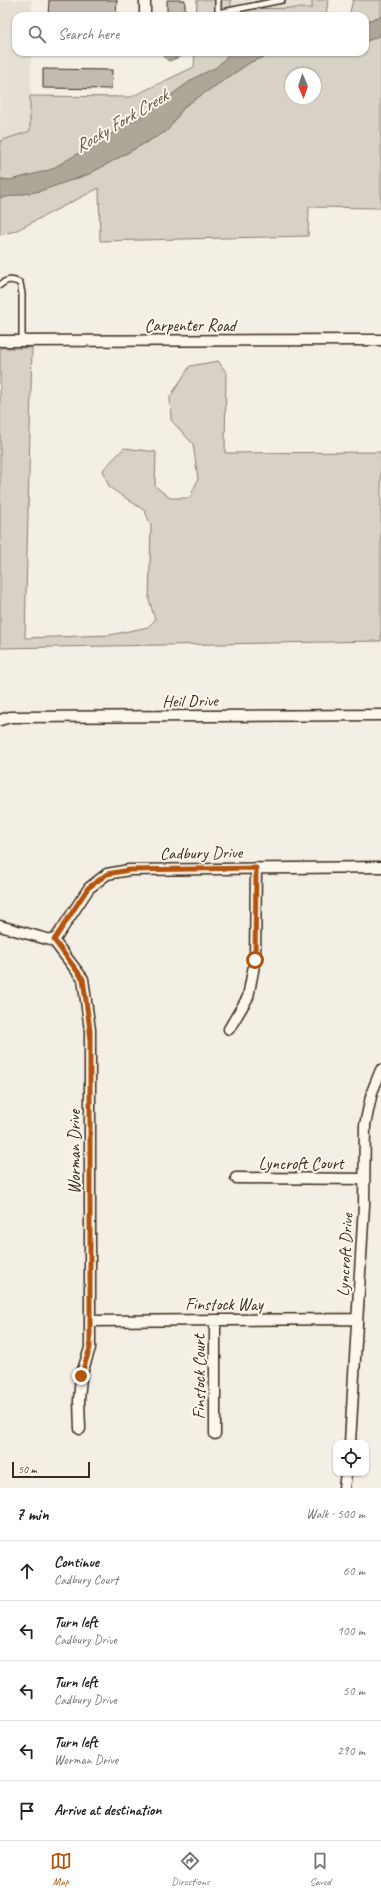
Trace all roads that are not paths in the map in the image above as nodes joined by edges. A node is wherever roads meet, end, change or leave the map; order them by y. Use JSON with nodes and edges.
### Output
{"nodes":[{"id":1,"x":145,"y":0,"type":"edge"},
{"id":2,"x":218,"y":0,"type":"edge"},
{"id":3,"x":282,"y":0,"type":"edge"},
{"id":4,"x":145,"y":12,"type":"edge"},
{"id":5,"x":218,"y":12,"type":"edge"},
{"id":6,"x":223,"y":12,"type":"edge"},
{"id":7,"x":0,"y":285,"type":"edge"},
{"id":8,"x":381,"y":340,"type":"edge"},
{"id":9,"x":0,"y":341,"type":"edge"},
{"id":10,"x":22,"y":342,"type":"junction"},
{"id":11,"x":381,"y":715,"type":"edge"},
{"id":12,"x":0,"y":720,"type":"edge"},
{"id":13,"x":381,"y":867,"type":"edge"},
{"id":14,"x":256,"y":868,"type":"junction"},
{"id":15,"x":0,"y":926,"type":"edge"},
{"id":16,"x":54,"y":940,"type":"junction"},
{"id":17,"x":229,"y":1029,"type":"dead end"},
{"id":18,"x":381,"y":1070,"type":"edge"},
{"id":19,"x":236,"y":1178,"type":"dead end"},
{"id":20,"x":364,"y":1179,"type":"junction"},
{"id":21,"x":357,"y":1319,"type":"junction"},
{"id":22,"x":215,"y":1320,"type":"junction"},
{"id":23,"x":90,"y":1321,"type":"junction"},
{"id":24,"x":80,"y":1429,"type":"dead end"},
{"id":25,"x":216,"y":1434,"type":"dead end"},
{"id":26,"x":350,"y":1440,"type":"edge"},
{"id":27,"x":346,"y":1476,"type":"edge"},
{"id":28,"x":344,"y":1488,"type":"edge"}],
"edges":[{"from":1,"to":4,"type":"street"},
{"from":2,"to":5,"type":"lane"},
{"from":3,"to":6,"type":"lane"},
{"from":7,"to":10,"type":"lane"},
{"from":8,"to":10,"type":"street","name":"Carpenter Road"},
{"from":9,"to":10,"type":"street","name":"Carpenter Road"},
{"from":11,"to":12,"type":"street","name":"Heil Drive"},
{"from":13,"to":14,"type":"street","name":"Cadbury Drive"},
{"from":14,"to":16,"type":"street","name":"Cadbury Drive"},
{"from":14,"to":17,"type":"street"},
{"from":15,"to":16,"type":"street"},
{"from":16,"to":23,"type":"street","name":"Worman Drive"},
{"from":18,"to":20,"type":"street","name":"Lyncroft Drive"},
{"from":19,"to":20,"type":"street","name":"Lyncroft Court"},
{"from":20,"to":21,"type":"street","name":"Lyncroft Drive"},
{"from":21,"to":22,"type":"street","name":"Finstock Way"},
{"from":21,"to":26,"type":"street","name":"Lyncroft Drive"},
{"from":22,"to":23,"type":"street","name":"Finstock Way"},
{"from":22,"to":25,"type":"street","name":"Finstock Court"},
{"from":23,"to":24,"type":"street","name":"Worman Drive"},
{"from":27,"to":28,"type":"street"}]}
